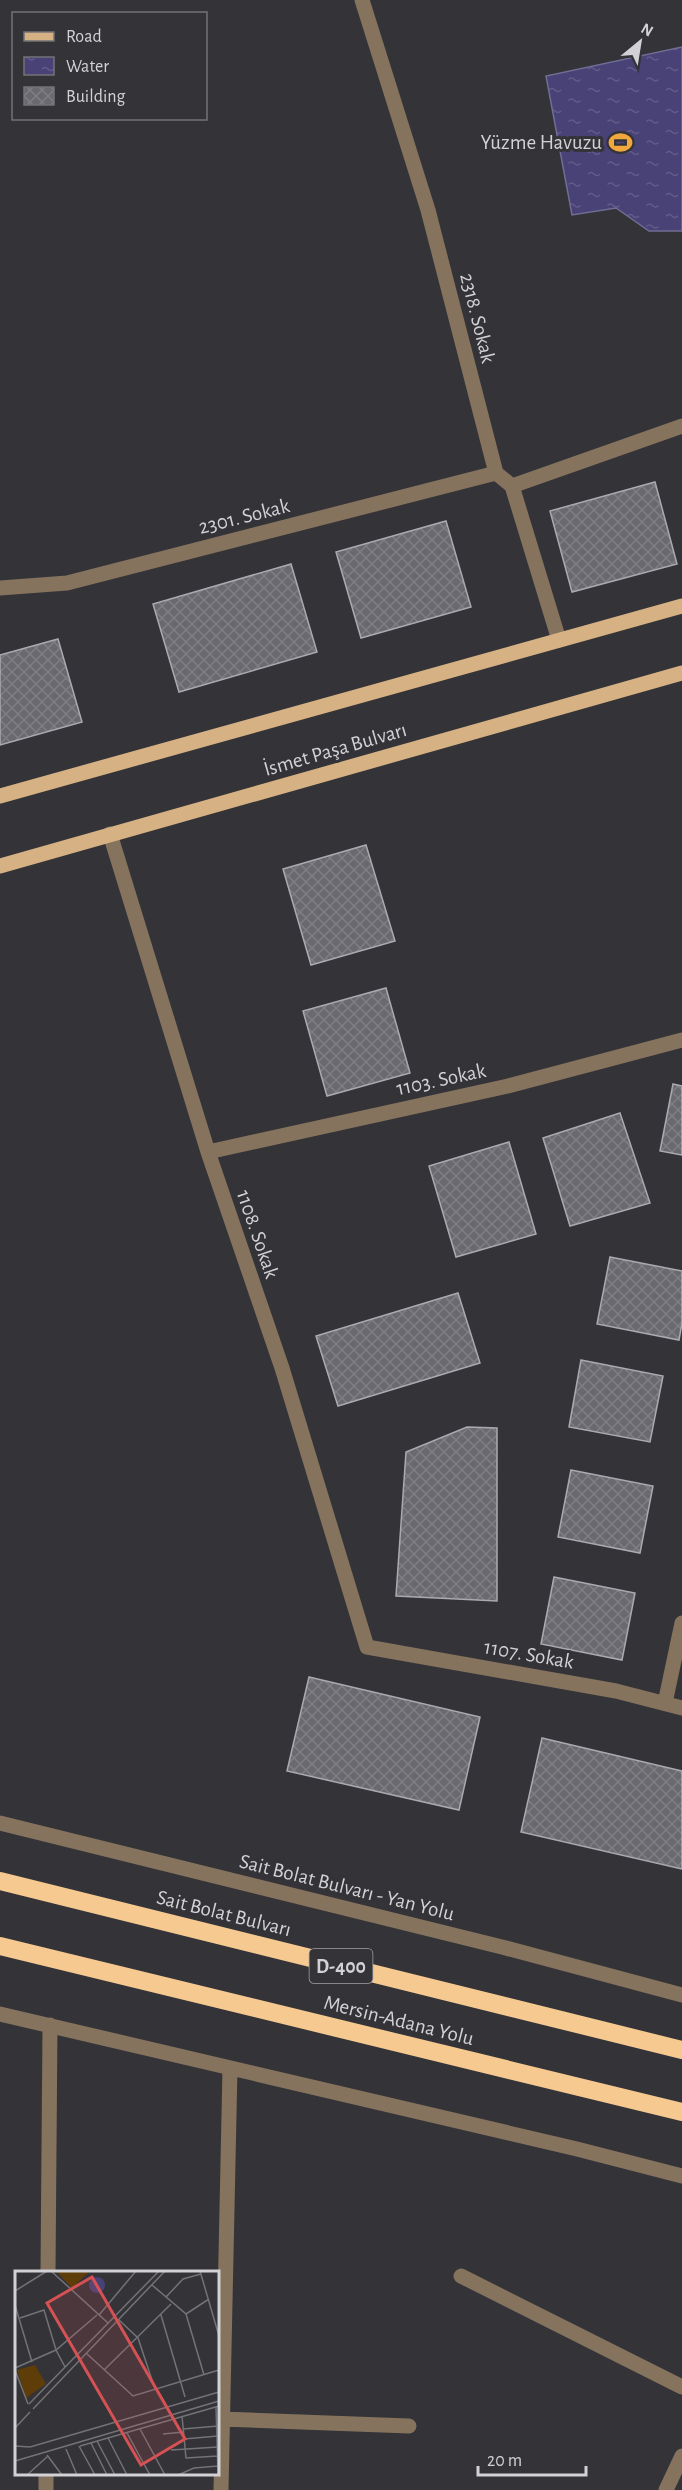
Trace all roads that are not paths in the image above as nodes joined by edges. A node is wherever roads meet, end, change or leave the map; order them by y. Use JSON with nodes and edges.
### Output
{"nodes":[{"id":1,"x":362,"y":0,"type":"edge"},
{"id":2,"x":682,"y":426,"type":"edge"},
{"id":3,"x":496,"y":473,"type":"junction"},
{"id":4,"x":512,"y":486,"type":"junction"},
{"id":5,"x":0,"y":588,"type":"edge"},
{"id":6,"x":682,"y":606,"type":"edge"},
{"id":7,"x":560,"y":640,"type":"junction"},
{"id":8,"x":682,"y":673,"type":"edge"},
{"id":9,"x":0,"y":795,"type":"edge"},
{"id":10,"x":110,"y":834,"type":"junction"},
{"id":11,"x":0,"y":866,"type":"edge"},
{"id":12,"x":682,"y":1040,"type":"edge"},
{"id":13,"x":208,"y":1152,"type":"junction"},
{"id":14,"x":682,"y":1623,"type":"edge"},
{"id":15,"x":367,"y":1647,"type":"joint"},
{"id":16,"x":665,"y":1703,"type":"junction"},
{"id":17,"x":682,"y":1708,"type":"edge"},
{"id":18,"x":0,"y":1823,"type":"edge"},
{"id":19,"x":0,"y":1881,"type":"edge"},
{"id":20,"x":0,"y":1946,"type":"edge"},
{"id":21,"x":682,"y":1995,"type":"edge"},
{"id":22,"x":0,"y":2013,"type":"edge"},
{"id":23,"x":50,"y":2025,"type":"junction"},
{"id":24,"x":682,"y":2050,"type":"edge"},
{"id":25,"x":230,"y":2068,"type":"junction"},
{"id":26,"x":682,"y":2112,"type":"edge"},
{"id":27,"x":682,"y":2176,"type":"edge"},
{"id":28,"x":48,"y":2271,"type":"edge"},
{"id":29,"x":461,"y":2276,"type":"dead end"},
{"id":30,"x":682,"y":2387,"type":"edge"},
{"id":31,"x":223,"y":2419,"type":"junction"},
{"id":32,"x":409,"y":2426,"type":"dead end"},
{"id":33,"x":682,"y":2456,"type":"edge"},
{"id":34,"x":674,"y":2482,"type":"edge"},
{"id":35,"x":221,"y":2490,"type":"edge"}],
"edges":[{"from":1,"to":3,"type":"street","name":"2318. Sokak"},
{"from":2,"to":4,"type":"street"},
{"from":3,"to":4,"type":"street"},
{"from":3,"to":5,"type":"street","name":"2301. Sokak"},
{"from":4,"to":7,"type":"street"},
{"from":6,"to":7,"type":"main road"},
{"from":7,"to":9,"type":"main road"},
{"from":8,"to":10,"type":"main road","name":"İsmet Paşa Bulvarı"},
{"from":10,"to":11,"type":"main road","name":"İsmet Paşa Bulvarı"},
{"from":10,"to":13,"type":"street","name":"1108. Sokak"},
{"from":12,"to":13,"type":"street","name":"1103. Sokak"},
{"from":13,"to":15,"type":"street","name":"1108. Sokak"},
{"from":14,"to":16,"type":"street"},
{"from":15,"to":16,"type":"street","name":"1107. Sokak"},
{"from":16,"to":17,"type":"street","name":"1107. Sokak"},
{"from":18,"to":21,"type":"street","name":"Sait Bolat Bulvarı - Yan Yolu"},
{"from":19,"to":24,"type":"highway","name":"Sait Bolat Bulvarı","number":"D-400"},
{"from":20,"to":26,"type":"highway","name":"Mersin-Adana Yolu"},
{"from":22,"to":23,"type":"street"},
{"from":23,"to":25,"type":"street"},
{"from":23,"to":28,"type":"street"},
{"from":25,"to":27,"type":"street"},
{"from":25,"to":31,"type":"street"},
{"from":29,"to":30,"type":"street"},
{"from":31,"to":32,"type":"street"},
{"from":31,"to":35,"type":"street"},
{"from":33,"to":34,"type":"street"}]}
